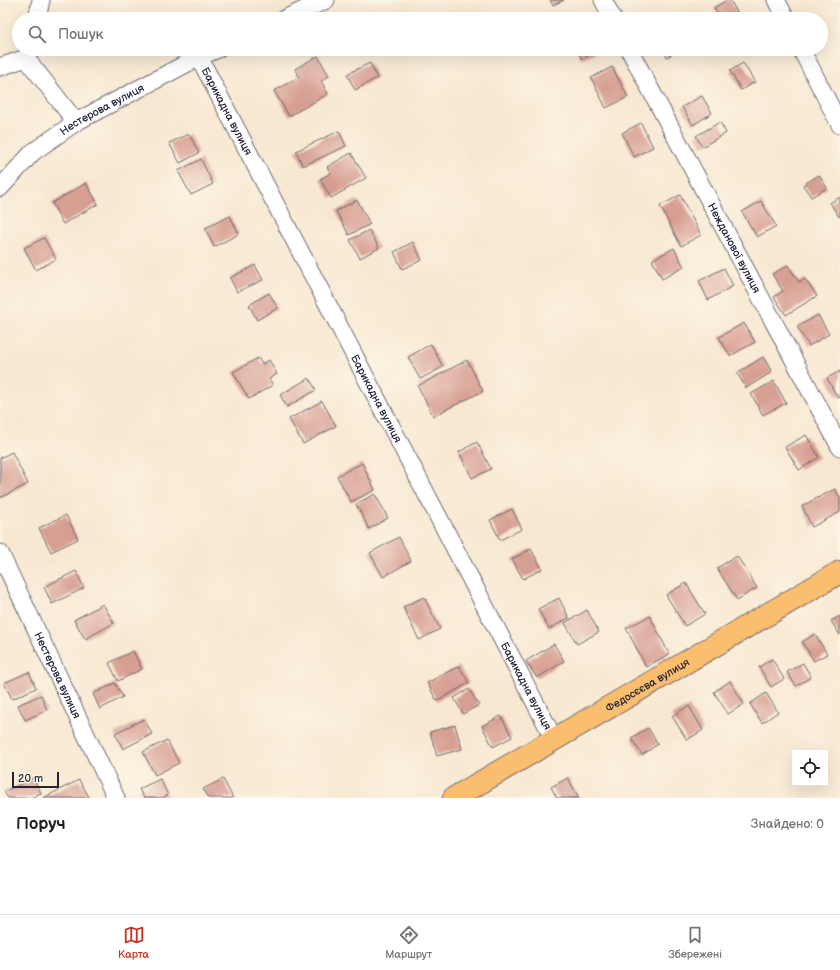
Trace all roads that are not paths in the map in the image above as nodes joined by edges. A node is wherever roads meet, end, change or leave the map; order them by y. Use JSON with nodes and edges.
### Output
{"nodes":[{"id":1,"x":41,"y":0,"type":"edge"},
{"id":2,"x":326,"y":0,"type":"edge"},
{"id":3,"x":603,"y":0,"type":"edge"},
{"id":4,"x":776,"y":0,"type":"edge"},
{"id":5,"x":38,"y":12,"type":"edge"},
{"id":6,"x":299,"y":12,"type":"edge"},
{"id":7,"x":609,"y":12,"type":"edge"},
{"id":8,"x":782,"y":12,"type":"edge"},
{"id":9,"x":24,"y":56,"type":"edge"},
{"id":10,"x":29,"y":56,"type":"edge"},
{"id":11,"x":633,"y":56,"type":"edge"},
{"id":12,"x":805,"y":56,"type":"edge"},
{"id":13,"x":199,"y":57,"type":"joint"},
{"id":14,"x":0,"y":67,"type":"edge"},
{"id":15,"x":76,"y":122,"type":"junction"},
{"id":16,"x":840,"y":124,"type":"edge"},
{"id":17,"x":0,"y":188,"type":"edge"},
{"id":18,"x":840,"y":446,"type":"edge"},
{"id":19,"x":0,"y":553,"type":"edge"},
{"id":20,"x":840,"y":572,"type":"edge"},
{"id":21,"x":554,"y":739,"type":"junction"},
{"id":22,"x":116,"y":798,"type":"edge"},
{"id":23,"x":454,"y":798,"type":"edge"}],
"edges":[{"from":1,"to":5,"type":"street"},
{"from":2,"to":6,"type":"street"},
{"from":3,"to":7,"type":"street"},
{"from":4,"to":8,"type":"street"},
{"from":9,"to":14,"type":"street"},
{"from":10,"to":15,"type":"street"},
{"from":11,"to":18,"type":"street","name":"Нежданової вулиця"},
{"from":12,"to":16,"type":"street"},
{"from":13,"to":15,"type":"street","name":"Нестерова вулиця"},
{"from":13,"to":21,"type":"street","name":"Барикадна вулиця"},
{"from":15,"to":17,"type":"street","name":"Нестерова вулиця"},
{"from":19,"to":22,"type":"street","name":"Нестерова вулиця"},
{"from":20,"to":21,"type":"main road","name":"Федосєєва вулиця"},
{"from":21,"to":23,"type":"main road","name":"Федосєєва вулиця"}]}
